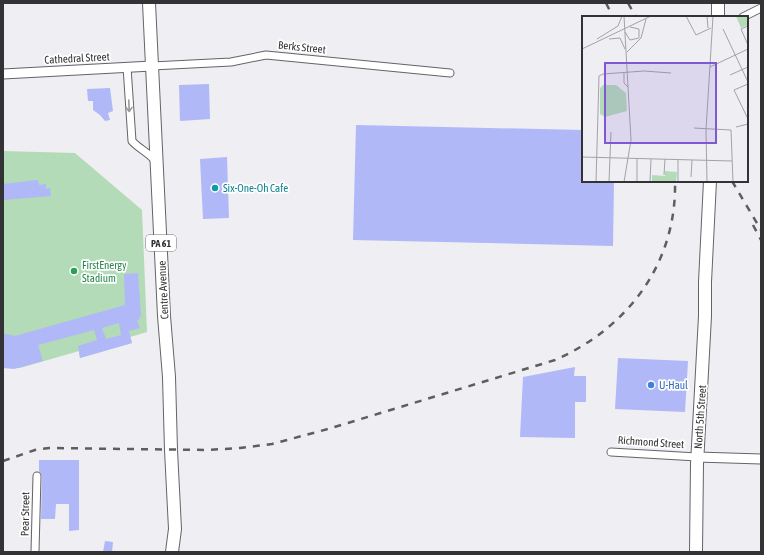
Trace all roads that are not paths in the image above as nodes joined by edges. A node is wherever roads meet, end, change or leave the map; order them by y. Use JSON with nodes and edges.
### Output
{"nodes":[{"id":1,"x":149,"y":3,"type":"edge"},
{"id":2,"x":718,"y":3,"type":"edge"},
{"id":3,"x":761,"y":8,"type":"edge"},
{"id":4,"x":718,"y":16,"type":"edge"},
{"id":5,"x":744,"y":16,"type":"edge"},
{"id":6,"x":152,"y":66,"type":"junction"},
{"id":7,"x":127,"y":67,"type":"junction"},
{"id":8,"x":450,"y":73,"type":"dead end"},
{"id":9,"x":3,"y":74,"type":"edge"},
{"id":10,"x":157,"y":164,"type":"junction"},
{"id":11,"x":710,"y":182,"type":"edge"},
{"id":12,"x":611,"y":452,"type":"dead end"},
{"id":13,"x":697,"y":457,"type":"junction"},
{"id":14,"x":761,"y":459,"type":"edge"},
{"id":15,"x":37,"y":476,"type":"dead end"},
{"id":16,"x":35,"y":552,"type":"edge"},
{"id":17,"x":172,"y":552,"type":"edge"},
{"id":18,"x":696,"y":552,"type":"edge"}],
"edges":[{"from":1,"to":6,"type":"main road","name":"Centre Avenue","number":"PA 61"},
{"from":2,"to":4,"type":"main road"},
{"from":3,"to":5,"type":"street"},
{"from":6,"to":7,"type":"street","name":"Cathedral Street"},
{"from":6,"to":8,"type":"street","name":"Berks Street"},
{"from":6,"to":10,"type":"main road","name":"Centre Avenue","number":"PA 61"},
{"from":7,"to":9,"type":"street","name":"Cathedral Street"},
{"from":7,"to":10,"type":"street","one_way":true},
{"from":10,"to":17,"type":"main road","name":"Centre Avenue","number":"PA 61"},
{"from":11,"to":13,"type":"main road","name":"North 5th Street"},
{"from":12,"to":13,"type":"street","name":"Richmond Street"},
{"from":13,"to":14,"type":"street","name":"Richmond Street"},
{"from":13,"to":18,"type":"main road","name":"North 5th Street"},
{"from":15,"to":16,"type":"street","name":"Pear Street"}]}
